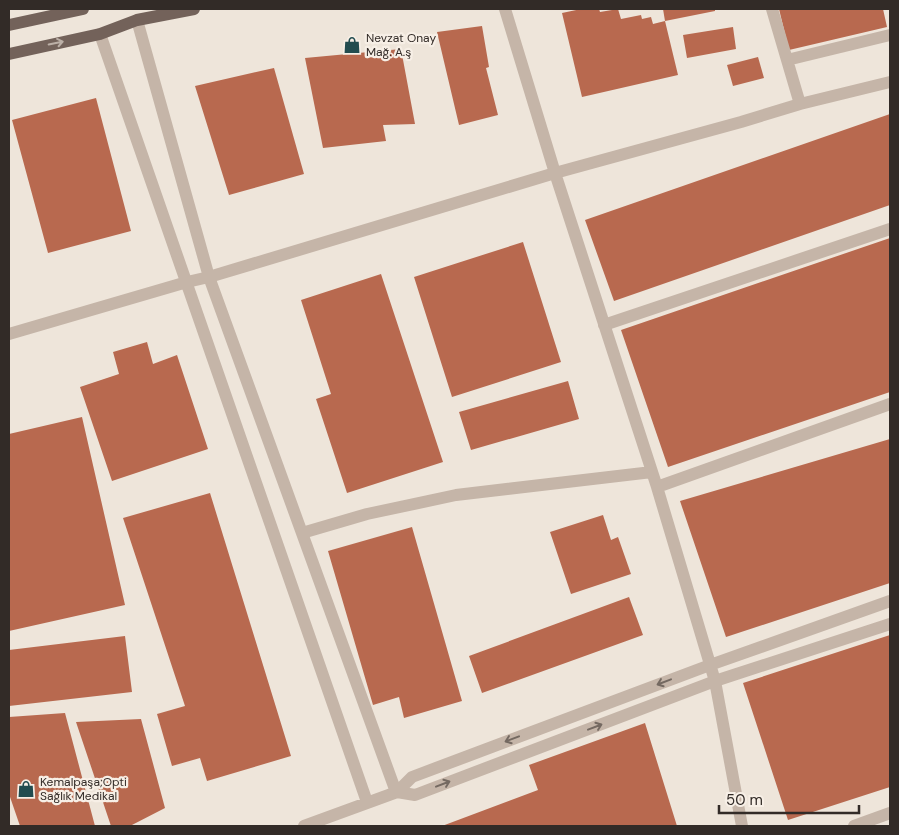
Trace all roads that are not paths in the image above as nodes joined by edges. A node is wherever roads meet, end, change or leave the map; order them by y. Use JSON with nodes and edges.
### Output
{"nodes":[{"id":1,"x":83,"y":9,"type":"edge"},
{"id":2,"x":194,"y":9,"type":"edge"},
{"id":3,"x":505,"y":9,"type":"edge"},
{"id":4,"x":772,"y":9,"type":"edge"},
{"id":5,"x":137,"y":20,"type":"junction"},
{"id":6,"x":9,"y":25,"type":"edge"},
{"id":7,"x":100,"y":34,"type":"junction"},
{"id":8,"x":890,"y":35,"type":"edge"},
{"id":9,"x":9,"y":54,"type":"edge"},
{"id":10,"x":787,"y":60,"type":"junction"},
{"id":11,"x":890,"y":82,"type":"edge"},
{"id":12,"x":800,"y":104,"type":"junction"},
{"id":13,"x":555,"y":172,"type":"junction"},
{"id":14,"x":890,"y":228,"type":"edge"},
{"id":15,"x":209,"y":277,"type":"junction"},
{"id":16,"x":187,"y":282,"type":"junction"},
{"id":17,"x":604,"y":326,"type":"junction"},
{"id":18,"x":9,"y":334,"type":"edge"},
{"id":19,"x":890,"y":404,"type":"edge"},
{"id":20,"x":652,"y":472,"type":"junction"},
{"id":21,"x":657,"y":487,"type":"junction"},
{"id":22,"x":302,"y":533,"type":"junction"},
{"id":23,"x":890,"y":601,"type":"edge"},
{"id":24,"x":890,"y":624,"type":"edge"},
{"id":25,"x":710,"y":665,"type":"junction"},
{"id":26,"x":715,"y":681,"type":"junction"},
{"id":27,"x":396,"y":792,"type":"junction"},
{"id":28,"x":367,"y":802,"type":"junction"},
{"id":29,"x":890,"y":813,"type":"edge"},
{"id":30,"x":304,"y":826,"type":"edge"},
{"id":31,"x":742,"y":826,"type":"edge"},
{"id":32,"x":854,"y":826,"type":"edge"}],
"edges":[{"from":1,"to":6,"type":"main road"},
{"from":2,"to":5,"type":"main road"},
{"from":3,"to":13,"type":"street"},
{"from":4,"to":10,"type":"street"},
{"from":5,"to":7,"type":"main road"},
{"from":5,"to":15,"type":"street"},
{"from":9,"to":7,"type":"main road","one_way":true},
{"from":7,"to":16,"type":"street"},
{"from":8,"to":10,"type":"street"},
{"from":10,"to":12,"type":"street"},
{"from":11,"to":12,"type":"street"},
{"from":12,"to":13,"type":"street"},
{"from":13,"to":15,"type":"street"},
{"from":13,"to":17,"type":"street"},
{"from":14,"to":17,"type":"street"},
{"from":15,"to":16,"type":"street"},
{"from":15,"to":22,"type":"street"},
{"from":16,"to":18,"type":"street"},
{"from":16,"to":28,"type":"street"},
{"from":17,"to":20,"type":"street"},
{"from":19,"to":21,"type":"street"},
{"from":20,"to":21,"type":"street"},
{"from":20,"to":22,"type":"street"},
{"from":21,"to":25,"type":"street"},
{"from":22,"to":27,"type":"street"},
{"from":23,"to":25,"type":"street"},
{"from":24,"to":26,"type":"street"},
{"from":25,"to":26,"type":"street"},
{"from":25,"to":27,"type":"street","one_way":true},
{"from":27,"to":26,"type":"street","one_way":true},
{"from":26,"to":31,"type":"street"},
{"from":27,"to":28,"type":"street"},
{"from":28,"to":30,"type":"street"},
{"from":29,"to":32,"type":"street"}]}
